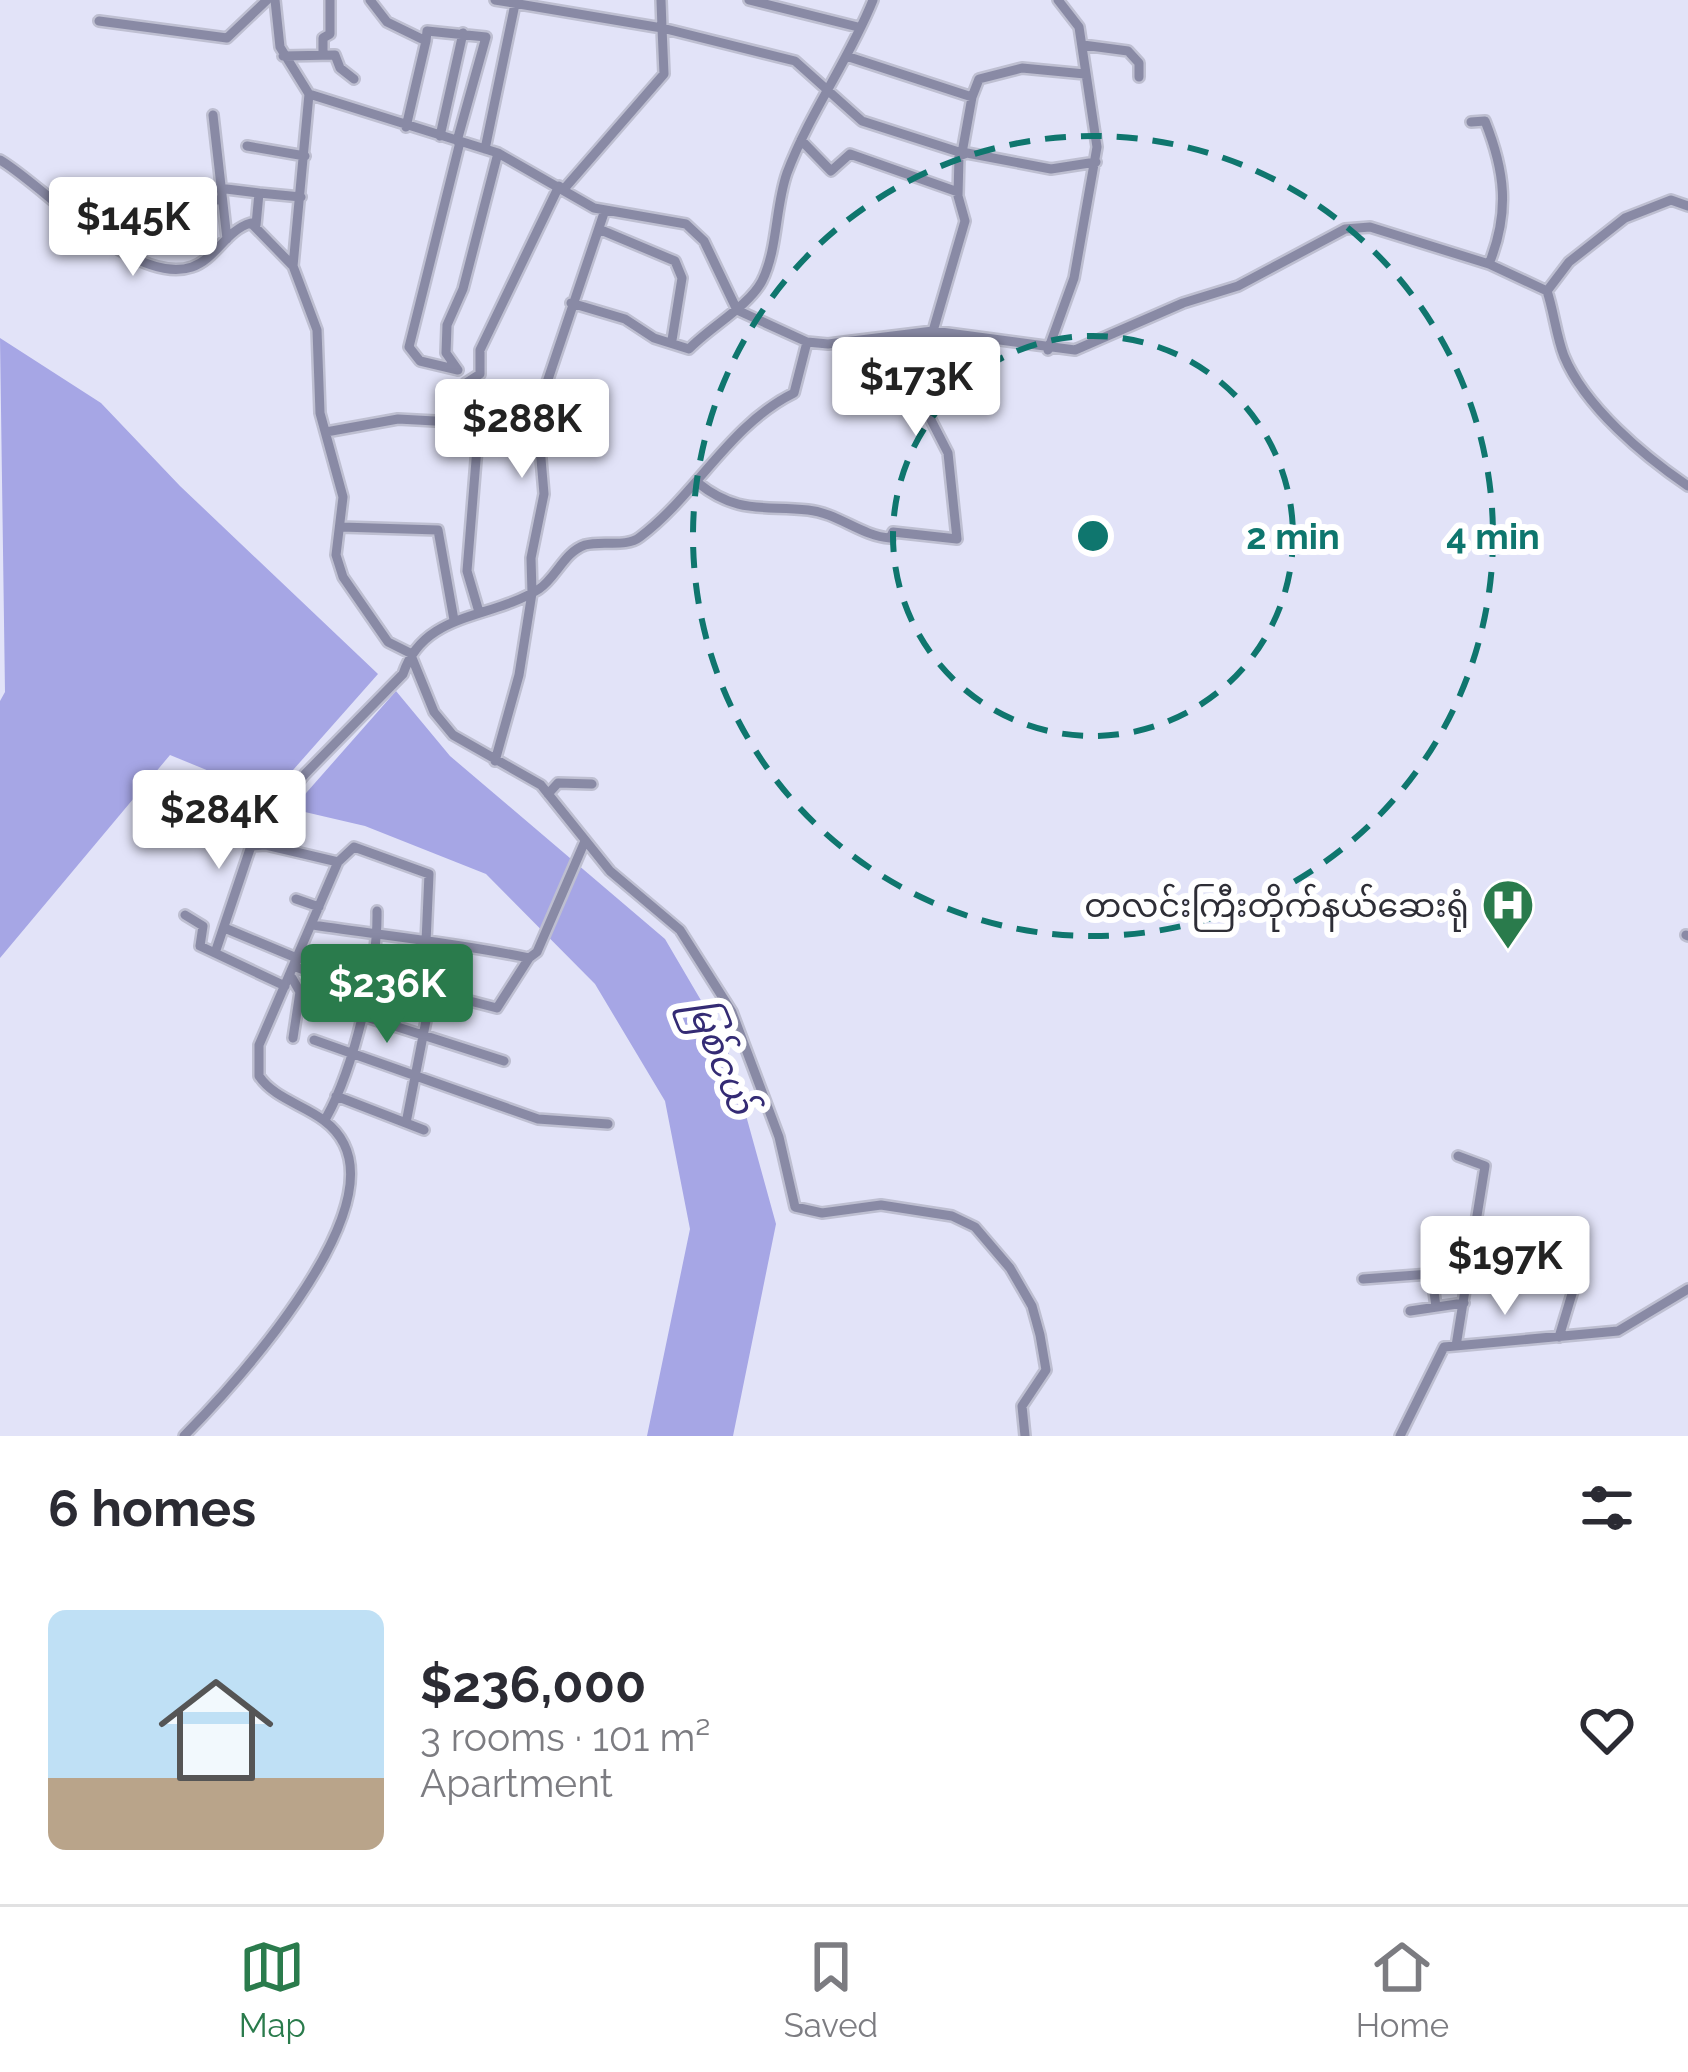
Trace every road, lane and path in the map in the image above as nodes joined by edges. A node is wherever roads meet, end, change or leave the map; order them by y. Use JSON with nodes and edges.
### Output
{"nodes":[{"id":1,"x":270,"y":0,"type":"edge"},
{"id":2,"x":330,"y":0,"type":"edge"},
{"id":3,"x":370,"y":0,"type":"edge"},
{"id":4,"x":495,"y":0,"type":"edge"},
{"id":5,"x":661,"y":0,"type":"edge"},
{"id":6,"x":749,"y":0,"type":"edge"},
{"id":7,"x":873,"y":0,"type":"edge"},
{"id":8,"x":1058,"y":0,"type":"edge"},
{"id":9,"x":515,"y":4,"type":"junction"},
{"id":10,"x":99,"y":21,"type":"dead end"},
{"id":11,"x":662,"y":28,"type":"junction"},
{"id":12,"x":858,"y":28,"type":"junction"},
{"id":13,"x":464,"y":33,"type":"junction"},
{"id":14,"x":426,"y":40,"type":"junction"},
{"id":15,"x":1083,"y":45,"type":"junction"},
{"id":16,"x":323,"y":52,"type":"junction"},
{"id":17,"x":284,"y":56,"type":"junction"},
{"id":18,"x":846,"y":56,"type":"junction"},
{"id":19,"x":1085,"y":74,"type":"junction"},
{"id":20,"x":1139,"y":77,"type":"dead end"},
{"id":21,"x":354,"y":80,"type":"dead end"},
{"id":22,"x":832,"y":89,"type":"junction"},
{"id":23,"x":309,"y":94,"type":"junction"},
{"id":24,"x":972,"y":97,"type":"junction"},
{"id":25,"x":213,"y":115,"type":"dead end"},
{"id":26,"x":1471,"y":122,"type":"dead end"},
{"id":27,"x":406,"y":127,"type":"junction"},
{"id":28,"x":440,"y":136,"type":"junction"},
{"id":29,"x":801,"y":140,"type":"junction"},
{"id":30,"x":458,"y":141,"type":"junction"},
{"id":31,"x":247,"y":146,"type":"dead end"},
{"id":32,"x":485,"y":149,"type":"junction"},
{"id":33,"x":498,"y":153,"type":"junction"},
{"id":34,"x":962,"y":153,"type":"junction"},
{"id":35,"x":305,"y":156,"type":"junction"},
{"id":36,"x":0,"y":160,"type":"edge"},
{"id":37,"x":1096,"y":162,"type":"junction"},
{"id":38,"x":561,"y":188,"type":"junction"},
{"id":39,"x":958,"y":192,"type":"junction"},
{"id":40,"x":259,"y":193,"type":"junction"},
{"id":41,"x":219,"y":194,"type":"junction"},
{"id":42,"x":301,"y":197,"type":"junction"},
{"id":43,"x":1688,"y":206,"type":"edge"},
{"id":44,"x":604,"y":210,"type":"junction"},
{"id":45,"x":256,"y":225,"type":"junction"},
{"id":46,"x":601,"y":230,"type":"junction"},
{"id":47,"x":227,"y":239,"type":"junction"},
{"id":48,"x":118,"y":246,"type":"junction"},
{"id":49,"x":1489,"y":264,"type":"junction"},
{"id":50,"x":293,"y":266,"type":"junction"},
{"id":51,"x":1546,"y":291,"type":"junction"},
{"id":52,"x":571,"y":303,"type":"junction"},
{"id":53,"x":737,"y":310,"type":"junction"},
{"id":54,"x":933,"y":331,"type":"junction"},
{"id":55,"x":673,"y":340,"type":"junction"},
{"id":56,"x":807,"y":341,"type":"junction"},
{"id":57,"x":1048,"y":350,"type":"junction"},
{"id":58,"x":458,"y":370,"type":"junction"},
{"id":59,"x":466,"y":383,"type":"junction"},
{"id":60,"x":472,"y":423,"type":"junction"},
{"id":61,"x":326,"y":432,"type":"junction"},
{"id":62,"x":698,"y":483,"type":"junction"},
{"id":63,"x":1688,"y":486,"type":"edge"},
{"id":64,"x":341,"y":527,"type":"junction"},
{"id":65,"x":532,"y":592,"type":"junction"},
{"id":66,"x":478,"y":612,"type":"junction"},
{"id":67,"x":454,"y":620,"type":"junction"},
{"id":68,"x":410,"y":653,"type":"junction"},
{"id":69,"x":495,"y":760,"type":"junction"},
{"id":70,"x":592,"y":784,"type":"dead end"},
{"id":71,"x":548,"y":794,"type":"junction"},
{"id":72,"x":266,"y":845,"type":"junction"},
{"id":73,"x":582,"y":847,"type":"junction"},
{"id":74,"x":338,"y":862,"type":"junction"},
{"id":75,"x":296,"y":899,"type":"dead end"},
{"id":76,"x":319,"y":907,"type":"junction"},
{"id":77,"x":376,"y":910,"type":"dead end"},
{"id":78,"x":185,"y":915,"type":"dead end"},
{"id":79,"x":313,"y":925,"type":"junction"},
{"id":80,"x":226,"y":929,"type":"junction"},
{"id":81,"x":377,"y":935,"type":"junction"},
{"id":82,"x":426,"y":942,"type":"junction"},
{"id":83,"x":215,"y":953,"type":"junction"},
{"id":84,"x":533,"y":955,"type":"junction"},
{"id":85,"x":293,"y":973,"type":"junction"},
{"id":86,"x":369,"y":975,"type":"junction"},
{"id":87,"x":342,"y":984,"type":"dead end"},
{"id":88,"x":432,"y":990,"type":"junction"},
{"id":89,"x":360,"y":1016,"type":"junction"},
{"id":90,"x":426,"y":1034,"type":"junction"},
{"id":91,"x":293,"y":1038,"type":"dead end"},
{"id":92,"x":314,"y":1040,"type":"dead end"},
{"id":93,"x":350,"y":1054,"type":"junction"},
{"id":94,"x":504,"y":1061,"type":"dead end"},
{"id":95,"x":416,"y":1078,"type":"junction"},
{"id":96,"x":336,"y":1096,"type":"junction"},
{"id":97,"x":326,"y":1118,"type":"junction"},
{"id":98,"x":406,"y":1123,"type":"junction"},
{"id":99,"x":608,"y":1124,"type":"dead end"},
{"id":100,"x":424,"y":1130,"type":"dead end"},
{"id":101,"x":1458,"y":1156,"type":"dead end"},
{"id":102,"x":1476,"y":1232,"type":"junction"},
{"id":103,"x":1430,"y":1274,"type":"junction"},
{"id":104,"x":1363,"y":1279,"type":"dead end"},
{"id":105,"x":1688,"y":1289,"type":"edge"},
{"id":106,"x":1463,"y":1303,"type":"junction"},
{"id":107,"x":1436,"y":1307,"type":"junction"},
{"id":108,"x":1410,"y":1311,"type":"dead end"},
{"id":109,"x":1558,"y":1337,"type":"junction"},
{"id":110,"x":1456,"y":1346,"type":"junction"},
{"id":111,"x":184,"y":1436,"type":"edge"},
{"id":112,"x":1025,"y":1436,"type":"edge"},
{"id":113,"x":1400,"y":1436,"type":"edge"}],
"edges":[{"from":1,"to":10,"type":"street"},
{"from":1,"to":17,"type":"street"},
{"from":2,"to":16,"type":"street"},
{"from":3,"to":14,"type":"street"},
{"from":4,"to":9,"type":"street"},
{"from":5,"to":11,"type":"street"},
{"from":6,"to":12,"type":"street"},
{"from":7,"to":12,"type":"street"},
{"from":8,"to":15,"type":"street"},
{"from":9,"to":11,"type":"street"},
{"from":9,"to":32,"type":"street"},
{"from":11,"to":22,"type":"street"},
{"from":11,"to":38,"type":"street"},
{"from":12,"to":18,"type":"street"},
{"from":13,"to":14,"type":"street"},
{"from":13,"to":28,"type":"street"},
{"from":13,"to":30,"type":"street"},
{"from":14,"to":27,"type":"street"},
{"from":15,"to":19,"type":"street"},
{"from":15,"to":20,"type":"street"},
{"from":16,"to":17,"type":"street"},
{"from":16,"to":21,"type":"street"},
{"from":17,"to":23,"type":"street"},
{"from":18,"to":22,"type":"street"},
{"from":18,"to":24,"type":"street"},
{"from":19,"to":24,"type":"street"},
{"from":19,"to":37,"type":"street"},
{"from":22,"to":29,"type":"street"},
{"from":22,"to":34,"type":"street"},
{"from":23,"to":27,"type":"street"},
{"from":23,"to":35,"type":"street"},
{"from":24,"to":34,"type":"street"},
{"from":25,"to":41,"type":"street"},
{"from":26,"to":49,"type":"street"},
{"from":27,"to":28,"type":"street"},
{"from":28,"to":30,"type":"street"},
{"from":29,"to":39,"type":"street"},
{"from":29,"to":53,"type":"street"},
{"from":30,"to":32,"type":"street"},
{"from":30,"to":58,"type":"street"},
{"from":31,"to":35,"type":"street"},
{"from":32,"to":33,"type":"street"},
{"from":33,"to":38,"type":"street"},
{"from":33,"to":58,"type":"street"},
{"from":34,"to":37,"type":"street"},
{"from":34,"to":39,"type":"street"},
{"from":35,"to":42,"type":"street"},
{"from":36,"to":48,"type":"street"},
{"from":37,"to":57,"type":"street"},
{"from":38,"to":44,"type":"street"},
{"from":38,"to":59,"type":"street"},
{"from":39,"to":54,"type":"street"},
{"from":40,"to":41,"type":"street"},
{"from":40,"to":42,"type":"street"},
{"from":40,"to":45,"type":"street"},
{"from":41,"to":47,"type":"street"},
{"from":41,"to":48,"type":"street"},
{"from":42,"to":50,"type":"street"},
{"from":43,"to":51,"type":"street"},
{"from":44,"to":46,"type":"street"},
{"from":44,"to":53,"type":"street"},
{"from":45,"to":47,"type":"street"},
{"from":45,"to":50,"type":"street"},
{"from":46,"to":52,"type":"street"},
{"from":46,"to":55,"type":"street"},
{"from":47,"to":48,"type":"street"},
{"from":49,"to":51,"type":"street"},
{"from":49,"to":57,"type":"street"},
{"from":50,"to":61,"type":"street"},
{"from":51,"to":63,"type":"street"},
{"from":52,"to":55,"type":"street"},
{"from":52,"to":65,"type":"street"},
{"from":53,"to":55,"type":"street"},
{"from":53,"to":56,"type":"street"},
{"from":54,"to":56,"type":"street"},
{"from":54,"to":57,"type":"street"},
{"from":54,"to":62,"type":"street"},
{"from":56,"to":62,"type":"street"},
{"from":58,"to":59,"type":"street"},
{"from":59,"to":60,"type":"street"},
{"from":60,"to":61,"type":"street"},
{"from":60,"to":66,"type":"street"},
{"from":61,"to":64,"type":"street"},
{"from":62,"to":65,"type":"street"},
{"from":64,"to":67,"type":"street"},
{"from":64,"to":68,"type":"street"},
{"from":65,"to":66,"type":"street"},
{"from":65,"to":69,"type":"street"},
{"from":66,"to":67,"type":"street"},
{"from":67,"to":68,"type":"street"},
{"from":68,"to":69,"type":"street"},
{"from":68,"to":72,"type":"street"},
{"from":69,"to":71,"type":"street"},
{"from":70,"to":71,"type":"street"},
{"from":71,"to":73,"type":"street"},
{"from":72,"to":74,"type":"street"},
{"from":72,"to":80,"type":"street"},
{"from":73,"to":84,"type":"street"},
{"from":73,"to":112,"type":"street"},
{"from":74,"to":76,"type":"street"},
{"from":74,"to":82,"type":"street"},
{"from":75,"to":76,"type":"street"},
{"from":76,"to":79,"type":"street"},
{"from":77,"to":81,"type":"street"},
{"from":78,"to":83,"type":"street"},
{"from":79,"to":81,"type":"street"},
{"from":79,"to":85,"type":"street"},
{"from":80,"to":83,"type":"street"},
{"from":80,"to":85,"type":"street"},
{"from":81,"to":82,"type":"street"},
{"from":81,"to":86,"type":"street"},
{"from":82,"to":84,"type":"street"},
{"from":82,"to":88,"type":"street"},
{"from":83,"to":85,"type":"street"},
{"from":84,"to":88,"type":"street"},
{"from":85,"to":87,"type":"street"},
{"from":85,"to":91,"type":"street"},
{"from":85,"to":97,"type":"street"},
{"from":86,"to":88,"type":"street"},
{"from":86,"to":89,"type":"street"},
{"from":88,"to":90,"type":"street"},
{"from":89,"to":90,"type":"street"},
{"from":89,"to":93,"type":"street"},
{"from":90,"to":94,"type":"street"},
{"from":90,"to":95,"type":"street"},
{"from":92,"to":93,"type":"street"},
{"from":93,"to":95,"type":"street"},
{"from":93,"to":96,"type":"street"},
{"from":95,"to":98,"type":"street"},
{"from":95,"to":99,"type":"street"},
{"from":96,"to":97,"type":"street"},
{"from":96,"to":98,"type":"street"},
{"from":97,"to":111,"type":"street"},
{"from":98,"to":100,"type":"street"},
{"from":101,"to":102,"type":"street"},
{"from":102,"to":103,"type":"street"},
{"from":102,"to":106,"type":"street"},
{"from":102,"to":109,"type":"street"},
{"from":103,"to":104,"type":"street"},
{"from":103,"to":107,"type":"street"},
{"from":105,"to":109,"type":"street"},
{"from":106,"to":107,"type":"street"},
{"from":106,"to":110,"type":"street"},
{"from":107,"to":108,"type":"street"},
{"from":109,"to":110,"type":"street"},
{"from":110,"to":113,"type":"street"}]}
